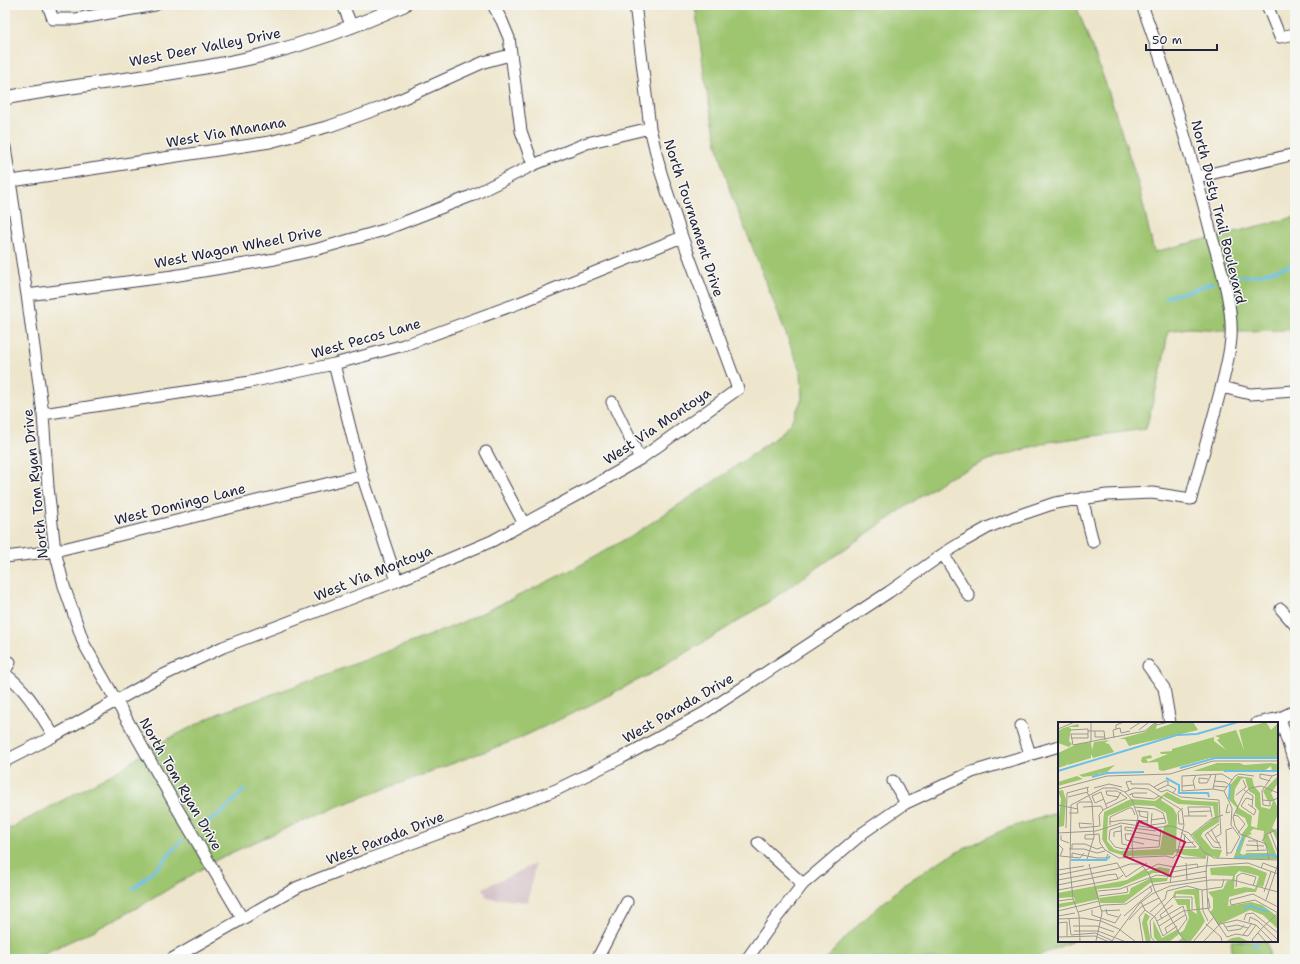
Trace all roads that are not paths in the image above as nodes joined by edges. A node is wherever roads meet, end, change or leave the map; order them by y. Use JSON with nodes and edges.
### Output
{"nodes":[{"id":1,"x":48,"y":5,"type":"edge"},
{"id":2,"x":155,"y":5,"type":"edge"},
{"id":3,"x":343,"y":5,"type":"edge"},
{"id":4,"x":404,"y":5,"type":"edge"},
{"id":5,"x":493,"y":5,"type":"edge"},
{"id":6,"x":634,"y":5,"type":"edge"},
{"id":7,"x":1142,"y":5,"type":"edge"},
{"id":8,"x":1268,"y":5,"type":"edge"},
{"id":9,"x":352,"y":27,"type":"junction"},
{"id":10,"x":1295,"y":34,"type":"edge"},
{"id":11,"x":510,"y":54,"type":"junction"},
{"id":12,"x":5,"y":98,"type":"edge"},
{"id":13,"x":650,"y":128,"type":"junction"},
{"id":14,"x":5,"y":148,"type":"edge"},
{"id":15,"x":1295,"y":154,"type":"edge"},
{"id":16,"x":533,"y":165,"type":"junction"},
{"id":17,"x":1197,"y":177,"type":"junction"},
{"id":18,"x":7,"y":182,"type":"edge"},
{"id":19,"x":682,"y":237,"type":"junction"},
{"id":20,"x":27,"y":295,"type":"junction"},
{"id":21,"x":334,"y":364,"type":"junction"},
{"id":22,"x":1222,"y":387,"type":"junction"},
{"id":23,"x":738,"y":389,"type":"joint"},
{"id":24,"x":1295,"y":391,"type":"edge"},
{"id":25,"x":612,"y":402,"type":"dead end"},
{"id":26,"x":43,"y":414,"type":"junction"},
{"id":27,"x":486,"y":452,"type":"dead end"},
{"id":28,"x":640,"y":459,"type":"junction"},
{"id":29,"x":362,"y":475,"type":"junction"},
{"id":30,"x":1082,"y":498,"type":"junction"},
{"id":31,"x":1191,"y":499,"type":"joint"},
{"id":32,"x":524,"y":524,"type":"junction"},
{"id":33,"x":1093,"y":542,"type":"dead end"},
{"id":34,"x":56,"y":551,"type":"junction"},
{"id":35,"x":943,"y":554,"type":"junction"},
{"id":36,"x":5,"y":558,"type":"edge"},
{"id":37,"x":398,"y":582,"type":"junction"},
{"id":38,"x":969,"y":596,"type":"dead end"},
{"id":39,"x":1281,"y":609,"type":"dead end"},
{"id":40,"x":1295,"y":624,"type":"edge"},
{"id":41,"x":1148,"y":666,"type":"dead end"},
{"id":42,"x":7,"y":669,"type":"edge"},
{"id":43,"x":116,"y":701,"type":"junction"},
{"id":44,"x":1295,"y":711,"type":"edge"},
{"id":45,"x":1280,"y":718,"type":"junction"},
{"id":46,"x":1170,"y":722,"type":"edge"},
{"id":47,"x":1262,"y":722,"type":"edge"},
{"id":48,"x":1022,"y":726,"type":"dead end"},
{"id":49,"x":54,"y":736,"type":"junction"},
{"id":50,"x":1058,"y":746,"type":"edge"},
{"id":51,"x":1030,"y":754,"type":"junction"},
{"id":52,"x":5,"y":761,"type":"edge"},
{"id":53,"x":1295,"y":765,"type":"edge"},
{"id":54,"x":893,"y":781,"type":"dead end"},
{"id":55,"x":906,"y":803,"type":"junction"},
{"id":56,"x":758,"y":843,"type":"dead end"},
{"id":57,"x":803,"y":884,"type":"junction"},
{"id":58,"x":627,"y":902,"type":"dead end"},
{"id":59,"x":242,"y":918,"type":"junction"},
{"id":60,"x":172,"y":959,"type":"edge"},
{"id":61,"x":597,"y":959,"type":"edge"},
{"id":62,"x":747,"y":959,"type":"edge"}],
"edges":[{"from":1,"to":2,"type":"street"},
{"from":3,"to":9,"type":"street"},
{"from":4,"to":9,"type":"street","name":"West Deer Valley Drive"},
{"from":5,"to":11,"type":"street"},
{"from":6,"to":13,"type":"street","name":"North Tournament Drive"},
{"from":7,"to":17,"type":"street","name":"North Dusty Trail Boulevard"},
{"from":8,"to":10,"type":"street"},
{"from":9,"to":12,"type":"street","name":"West Deer Valley Drive"},
{"from":11,"to":16,"type":"street"},
{"from":11,"to":18,"type":"street","name":"West Via Manana"},
{"from":13,"to":16,"type":"street","name":"West Wagon Wheel Drive"},
{"from":13,"to":19,"type":"street","name":"North Tournament Drive"},
{"from":14,"to":18,"type":"street","name":"North Tom Ryan Drive"},
{"from":15,"to":17,"type":"street"},
{"from":16,"to":20,"type":"street","name":"West Wagon Wheel Drive"},
{"from":17,"to":22,"type":"street","name":"North Dusty Trail Boulevard"},
{"from":18,"to":20,"type":"street","name":"North Tom Ryan Drive"},
{"from":19,"to":21,"type":"street","name":"West Pecos Lane"},
{"from":19,"to":23,"type":"street","name":"North Tournament Drive"},
{"from":20,"to":26,"type":"street","name":"North Tom Ryan Drive"},
{"from":21,"to":26,"type":"street","name":"West Pecos Lane"},
{"from":21,"to":29,"type":"street"},
{"from":22,"to":24,"type":"street"},
{"from":22,"to":31,"type":"street","name":"North Dusty Trail Boulevard"},
{"from":23,"to":28,"type":"street","name":"West Via Montoya"},
{"from":25,"to":28,"type":"street"},
{"from":26,"to":34,"type":"street","name":"North Tom Ryan Drive"},
{"from":27,"to":32,"type":"street"},
{"from":28,"to":32,"type":"street","name":"West Via Montoya"},
{"from":29,"to":34,"type":"street","name":"West Domingo Lane"},
{"from":29,"to":37,"type":"street"},
{"from":30,"to":31,"type":"street","name":"West Parada Drive"},
{"from":30,"to":33,"type":"street"},
{"from":30,"to":35,"type":"street","name":"West Parada Drive"},
{"from":32,"to":37,"type":"street","name":"West Via Montoya"},
{"from":34,"to":36,"type":"street","name":"West Domingo Lane"},
{"from":34,"to":43,"type":"street","name":"North Tom Ryan Drive"},
{"from":35,"to":38,"type":"street"},
{"from":35,"to":59,"type":"street","name":"West Parada Drive"},
{"from":37,"to":43,"type":"street","name":"West Via Montoya"},
{"from":39,"to":40,"type":"street"},
{"from":41,"to":46,"type":"street"},
{"from":42,"to":49,"type":"street"},
{"from":43,"to":49,"type":"street","name":"West Via Montoya"},
{"from":43,"to":59,"type":"street","name":"North Tom Ryan Drive"},
{"from":44,"to":45,"type":"street"},
{"from":45,"to":47,"type":"street"},
{"from":45,"to":53,"type":"street"},
{"from":48,"to":51,"type":"street"},
{"from":49,"to":52,"type":"street","name":"West Via Montoya"},
{"from":50,"to":51,"type":"street"},
{"from":51,"to":55,"type":"street"},
{"from":54,"to":55,"type":"street"},
{"from":55,"to":57,"type":"street"},
{"from":56,"to":57,"type":"street"},
{"from":57,"to":62,"type":"street"},
{"from":58,"to":61,"type":"street"},
{"from":59,"to":60,"type":"street","name":"West Parada Drive"}]}
